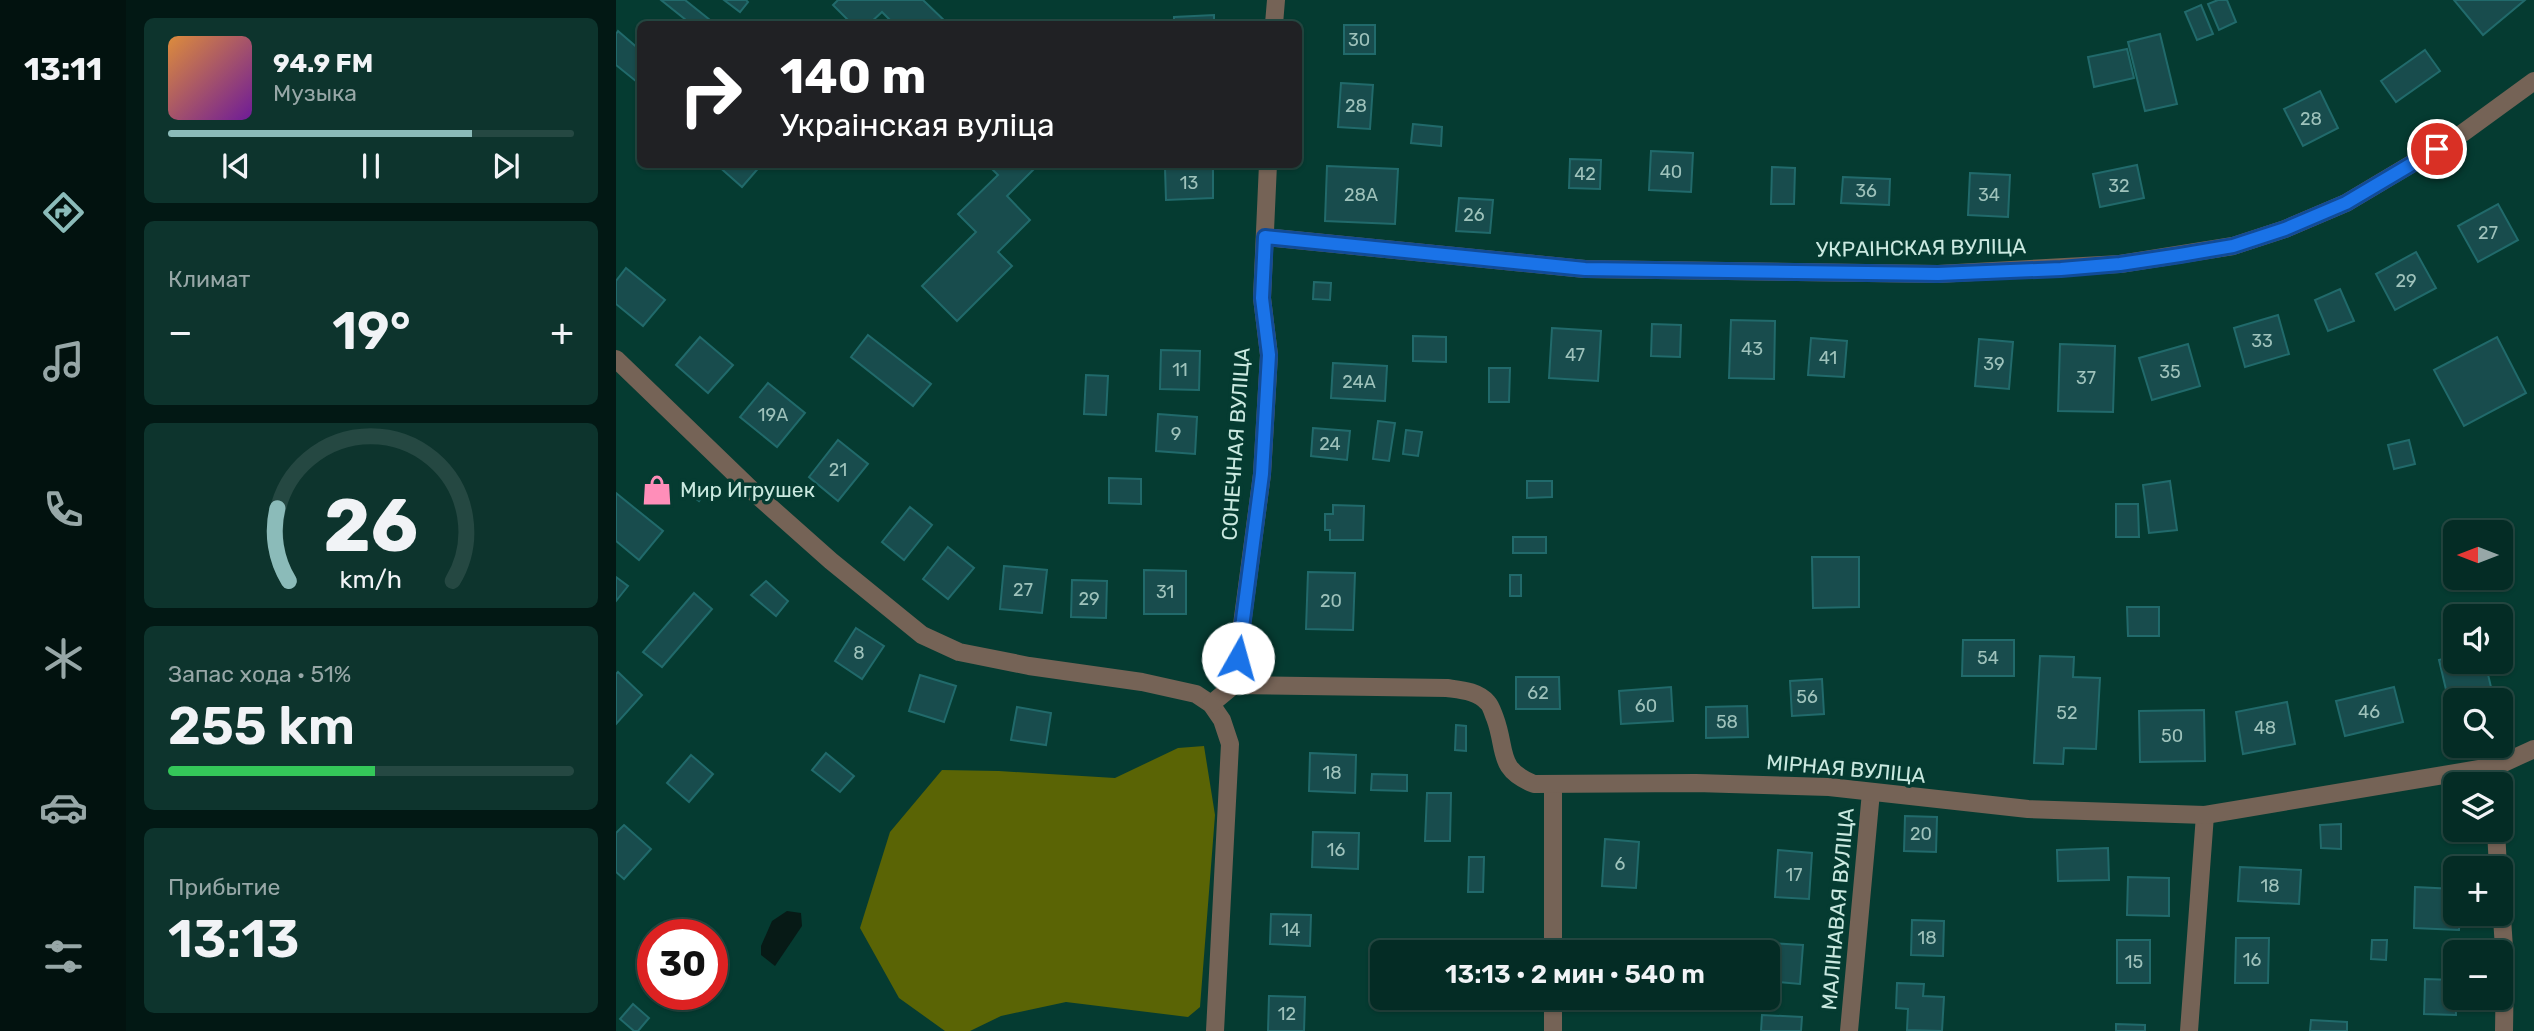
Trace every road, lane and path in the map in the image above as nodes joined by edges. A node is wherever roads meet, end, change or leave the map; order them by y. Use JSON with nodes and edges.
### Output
{"nodes":[{"id":1,"x":1276,"y":0,"type":"edge"},
{"id":2,"x":1274,"y":21,"type":"edge"},
{"id":3,"x":2534,"y":81,"type":"edge"},
{"id":4,"x":1268,"y":168,"type":"edge"},
{"id":5,"x":1265,"y":237,"type":"junction"},
{"id":6,"x":616,"y":359,"type":"edge"},
{"id":7,"x":1234,"y":685,"type":"junction"},
{"id":8,"x":1214,"y":709,"type":"junction"},
{"id":9,"x":2534,"y":748,"type":"edge"},
{"id":10,"x":2500,"y":772,"type":"edge"},
{"id":11,"x":2443,"y":782,"type":"edge"},
{"id":12,"x":1553,"y":786,"type":"junction"},
{"id":13,"x":1871,"y":792,"type":"junction"},
{"id":14,"x":2205,"y":815,"type":"junction"},
{"id":15,"x":2503,"y":926,"type":"edge"},
{"id":16,"x":1553,"y":940,"type":"edge"},
{"id":17,"x":1553,"y":1010,"type":"edge"},
{"id":18,"x":1214,"y":1031,"type":"edge"},
{"id":19,"x":1553,"y":1031,"type":"edge"},
{"id":20,"x":1849,"y":1031,"type":"edge"},
{"id":21,"x":2189,"y":1031,"type":"edge"},
{"id":22,"x":2504,"y":1031,"type":"edge"}],
"edges":[{"from":1,"to":2,"type":"street"},
{"from":3,"to":5,"type":"street","name":"УКРАІНСКАЯ ВУЛІЦА"},
{"from":4,"to":5,"type":"street","name":"СОНЕЧНАЯ ВУЛІЦА"},
{"from":5,"to":7,"type":"street","name":"СОНЕЧНАЯ ВУЛІЦА"},
{"from":6,"to":8,"type":"street"},
{"from":7,"to":8,"type":"street"},
{"from":7,"to":12,"type":"street","name":"МІРНАЯ ВУЛІЦА"},
{"from":8,"to":18,"type":"street"},
{"from":9,"to":10,"type":"street","name":"МІРНАЯ ВУЛІЦА"},
{"from":11,"to":14,"type":"street","name":"МІРНАЯ ВУЛІЦА"},
{"from":12,"to":13,"type":"street","name":"МІРНАЯ ВУЛІЦА"},
{"from":12,"to":16,"type":"street"},
{"from":13,"to":14,"type":"street","name":"МІРНАЯ ВУЛІЦА"},
{"from":13,"to":20,"type":"street","name":"МАЛІНАВАЯ ВУЛІЦА"},
{"from":14,"to":21,"type":"street"},
{"from":15,"to":22,"type":"street"},
{"from":17,"to":19,"type":"street"}]}
